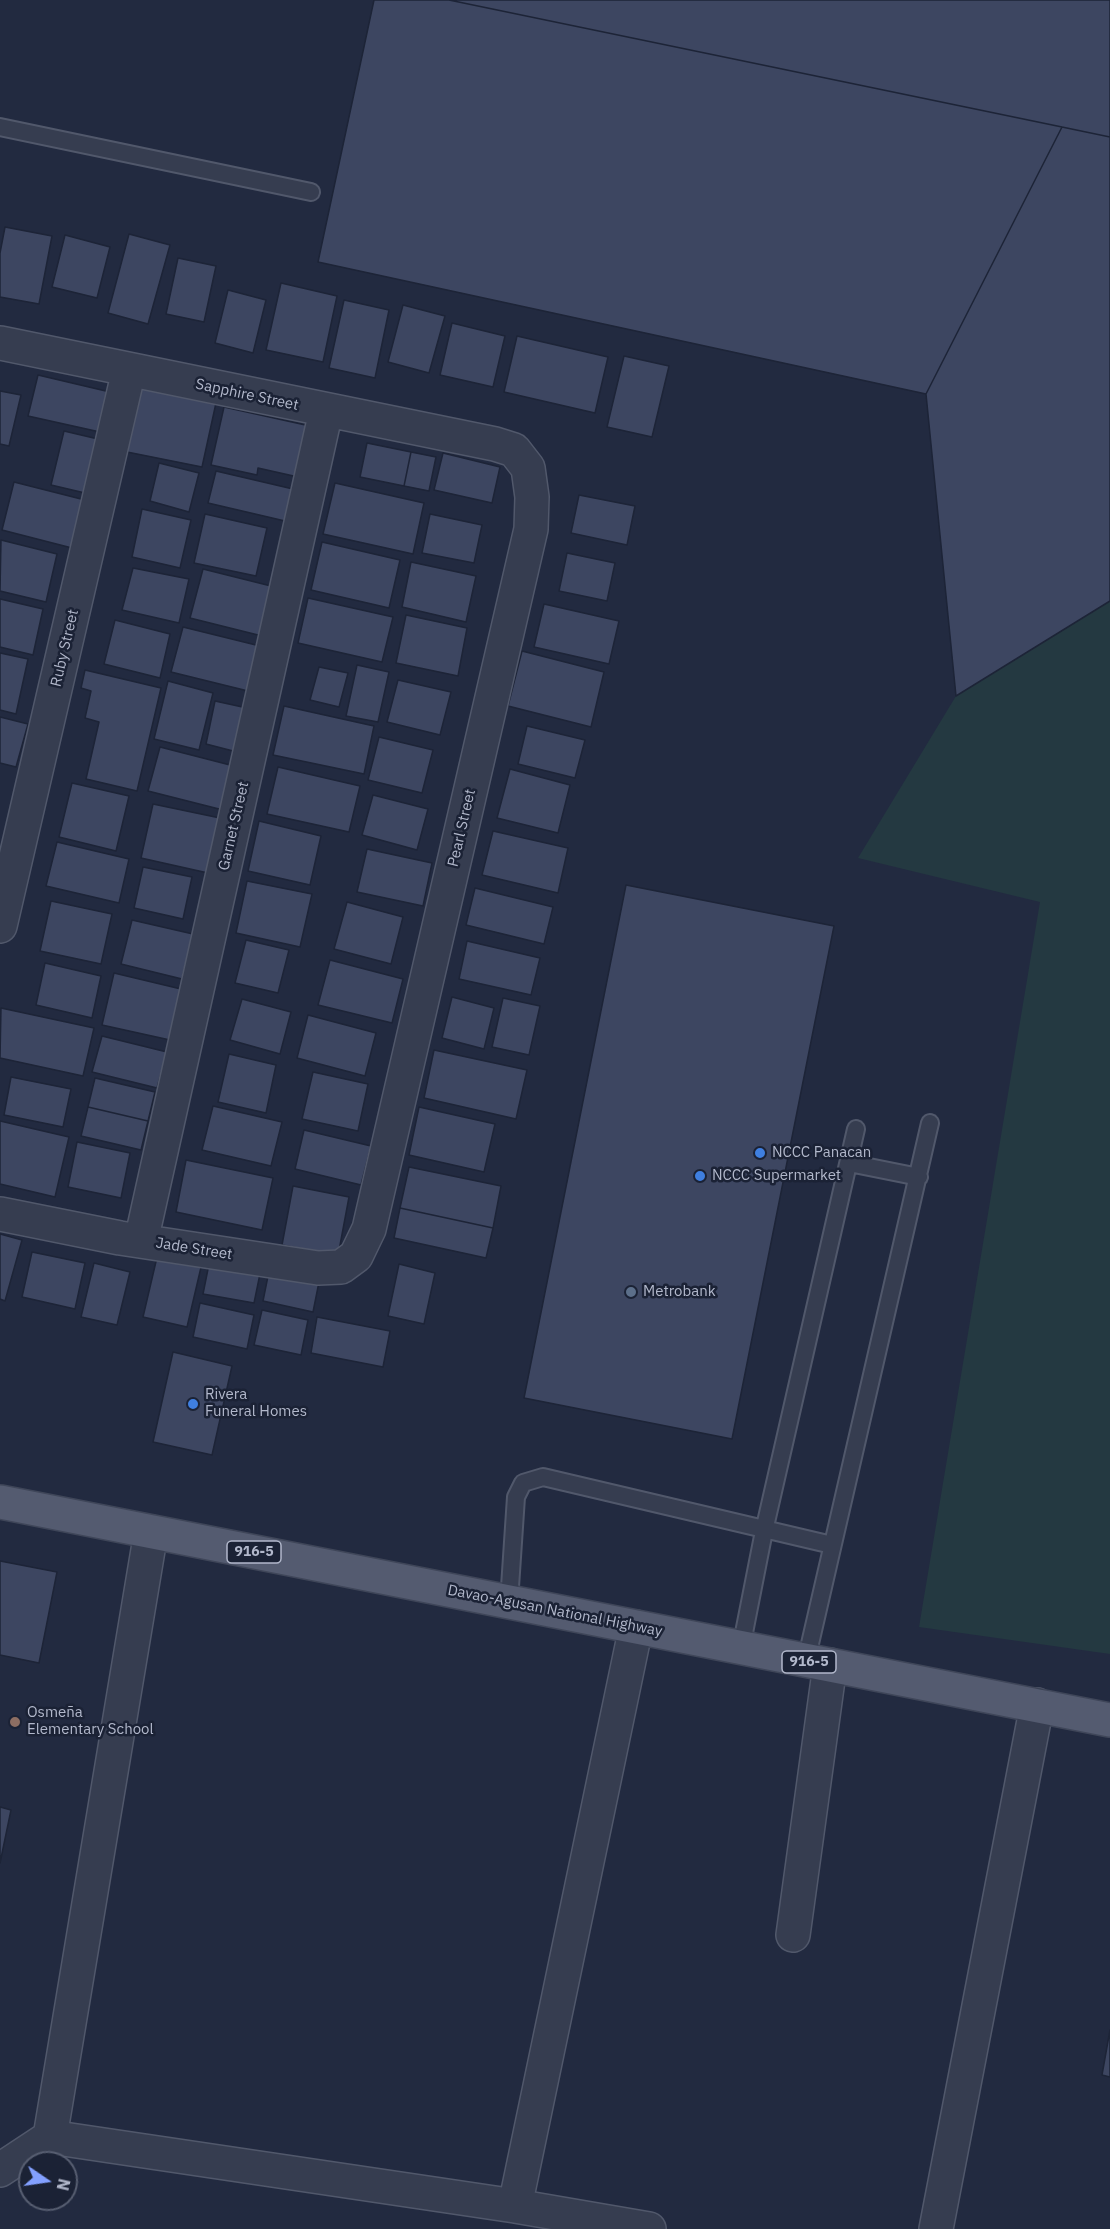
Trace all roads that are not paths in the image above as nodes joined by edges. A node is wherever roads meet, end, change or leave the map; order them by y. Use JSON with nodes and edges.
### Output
{"nodes":[{"id":1,"x":0,"y":127,"type":"edge"},
{"id":2,"x":311,"y":192,"type":"dead end"},
{"id":3,"x":0,"y":343,"type":"edge"},
{"id":4,"x":129,"y":370,"type":"junction"},
{"id":5,"x":326,"y":411,"type":"junction"},
{"id":6,"x":495,"y":444,"type":"joint"},
{"id":7,"x":0,"y":926,"type":"edge"},
{"id":8,"x":930,"y":1123,"type":"dead end"},
{"id":9,"x":856,"y":1129,"type":"dead end"},
{"id":10,"x":849,"y":1163,"type":"junction"},
{"id":11,"x":919,"y":1177,"type":"junction"},
{"id":12,"x":0,"y":1214,"type":"edge"},
{"id":13,"x":369,"y":1229,"type":"joint"},
{"id":14,"x":141,"y":1241,"type":"junction"},
{"id":15,"x":0,"y":1502,"type":"edge"},
{"id":16,"x":764,"y":1531,"type":"junction"},
{"id":17,"x":151,"y":1532,"type":"junction"},
{"id":18,"x":832,"y":1545,"type":"junction"},
{"id":19,"x":509,"y":1602,"type":"junction"},
{"id":20,"x":636,"y":1627,"type":"junction"},
{"id":21,"x":741,"y":1648,"type":"junction"},
{"id":22,"x":818,"y":1663,"type":"junction"},
{"id":23,"x":1037,"y":1705,"type":"junction"},
{"id":24,"x":1110,"y":1720,"type":"edge"},
{"id":25,"x":794,"y":1935,"type":"dead end"},
{"id":26,"x":50,"y":2137,"type":"junction"},
{"id":27,"x":0,"y":2170,"type":"edge"},
{"id":28,"x":515,"y":2206,"type":"junction"},
{"id":29,"x":649,"y":2229,"type":"edge"},
{"id":30,"x":936,"y":2229,"type":"edge"}],
"edges":[{"from":1,"to":2,"type":"lane"},
{"from":3,"to":4,"type":"street","name":"Sapphire Street"},
{"from":4,"to":5,"type":"street","name":"Sapphire Street"},
{"from":4,"to":7,"type":"street","name":"Ruby Street"},
{"from":5,"to":6,"type":"street","name":"Sapphire Street"},
{"from":5,"to":14,"type":"street","name":"Garnet Street"},
{"from":6,"to":13,"type":"street","name":"Pearl Street"},
{"from":8,"to":11,"type":"lane"},
{"from":9,"to":10,"type":"lane"},
{"from":10,"to":11,"type":"lane"},
{"from":10,"to":16,"type":"lane"},
{"from":11,"to":18,"type":"lane"},
{"from":12,"to":14,"type":"street","name":"Jade Street"},
{"from":13,"to":14,"type":"street","name":"Jade Street"},
{"from":15,"to":17,"type":"main road","name":"Davao-Agusan National Highway","number":"916-5"},
{"from":16,"to":18,"type":"lane"},
{"from":16,"to":19,"type":"lane"},
{"from":16,"to":21,"type":"lane"},
{"from":17,"to":19,"type":"main road","name":"Davao-Agusan National Highway","number":"916-5"},
{"from":17,"to":26,"type":"street"},
{"from":18,"to":22,"type":"lane"},
{"from":19,"to":20,"type":"main road","name":"Davao-Agusan National Highway","number":"916-5"},
{"from":20,"to":21,"type":"main road","name":"Davao-Agusan National Highway","number":"916-5"},
{"from":20,"to":28,"type":"street"},
{"from":21,"to":22,"type":"main road","name":"Davao-Agusan National Highway","number":"916-5"},
{"from":22,"to":23,"type":"main road","name":"Davao-Agusan National Highway","number":"916-5"},
{"from":22,"to":25,"type":"street"},
{"from":23,"to":24,"type":"main road","name":"Davao-Agusan National Highway","number":"916-5"},
{"from":23,"to":30,"type":"street"},
{"from":26,"to":27,"type":"street"},
{"from":26,"to":28,"type":"street"},
{"from":28,"to":29,"type":"street"}]}
